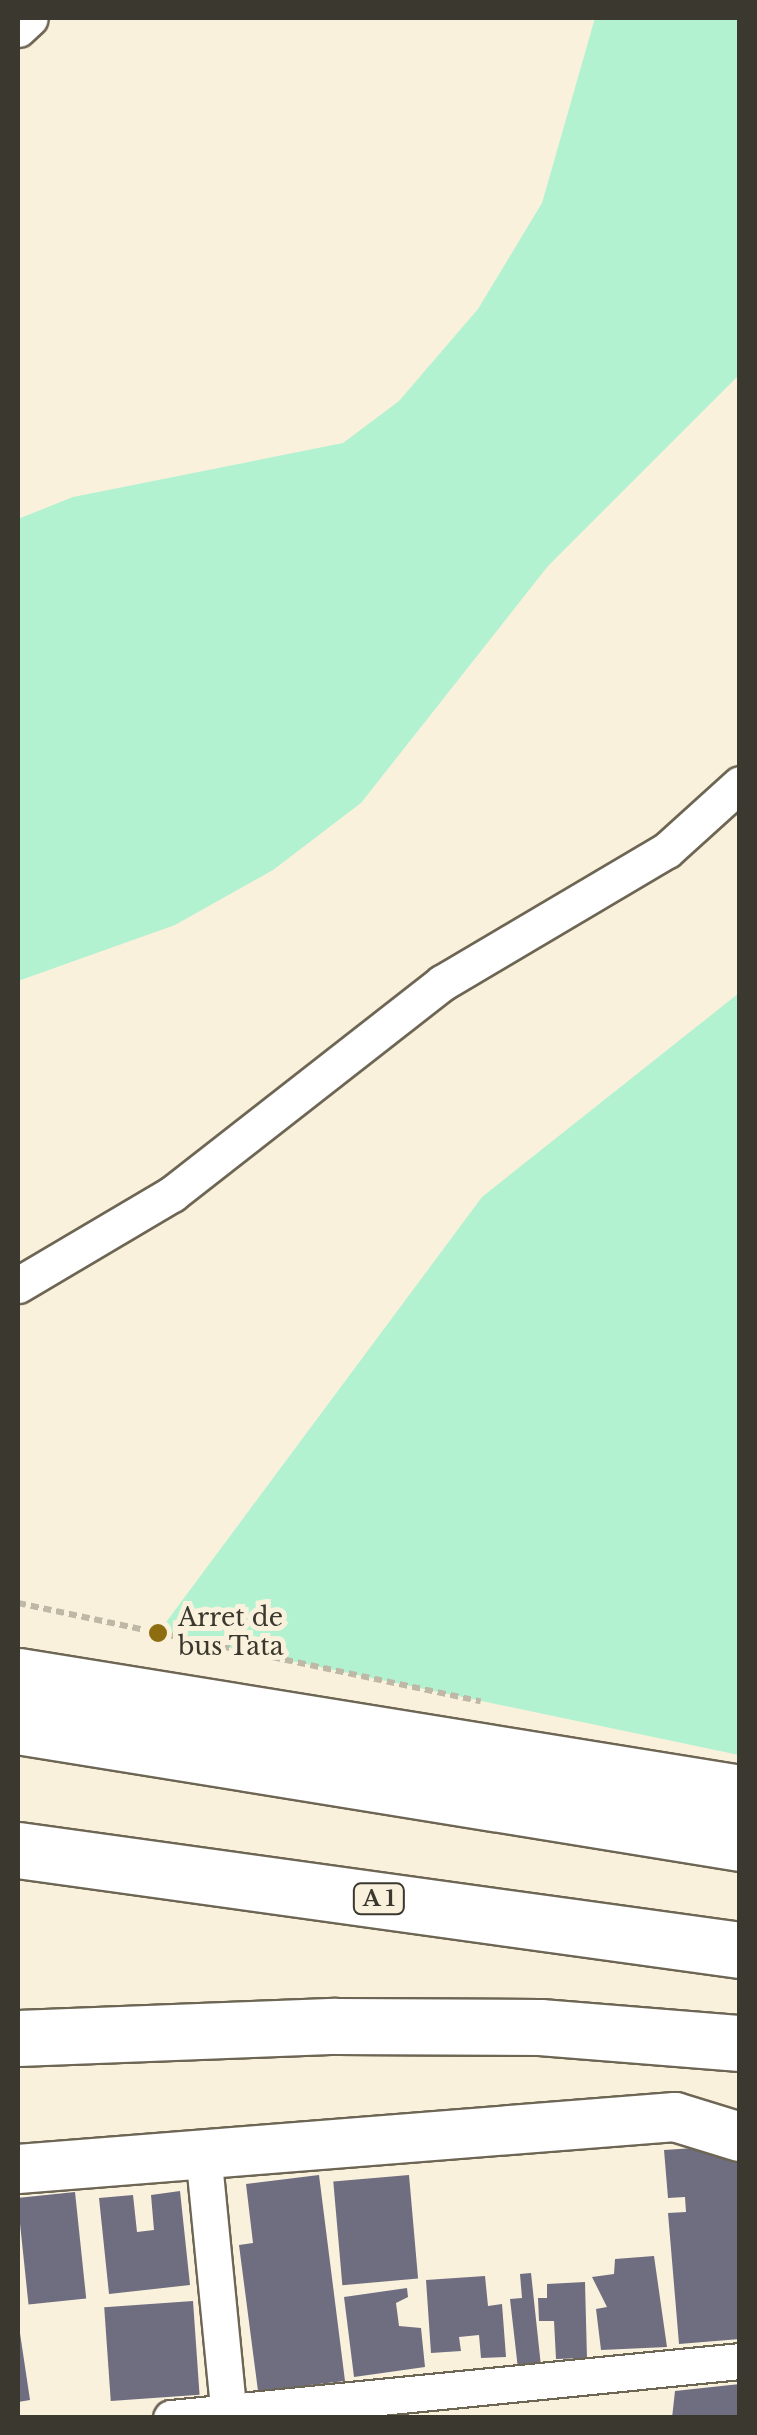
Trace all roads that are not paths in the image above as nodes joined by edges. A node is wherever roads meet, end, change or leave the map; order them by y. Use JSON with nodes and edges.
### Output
{"nodes":[{"id":1,"x":30,"y":18,"type":"edge"},
{"id":2,"x":18,"y":29,"type":"edge"},
{"id":3,"x":740,"y":784,"type":"edge"},
{"id":4,"x":18,"y":1285,"type":"edge"},
{"id":5,"x":18,"y":1676,"type":"edge"},
{"id":6,"x":18,"y":1726,"type":"edge"},
{"id":7,"x":740,"y":1793,"type":"edge"},
{"id":8,"x":740,"y":1843,"type":"edge"},
{"id":9,"x":18,"y":1850,"type":"edge"},
{"id":10,"x":740,"y":1950,"type":"edge"},
{"id":11,"x":18,"y":2038,"type":"edge"},
{"id":12,"x":740,"y":2043,"type":"edge"},
{"id":13,"x":740,"y":2137,"type":"edge"},
{"id":14,"x":203,"y":2152,"type":"junction"},
{"id":15,"x":18,"y":2169,"type":"edge"},
{"id":16,"x":740,"y":2361,"type":"edge"},
{"id":17,"x":495,"y":2403,"type":"edge"},
{"id":18,"x":232,"y":2414,"type":"edge"},
{"id":19,"x":172,"y":2418,"type":"edge"}],
"edges":[{"from":1,"to":2,"type":"street"},
{"from":3,"to":4,"type":"street"},
{"from":5,"to":7,"type":"highway"},
{"from":6,"to":8,"type":"highway"},
{"from":9,"to":10,"type":"highway","number":"A 1"},
{"from":11,"to":12,"type":"highway"},
{"from":13,"to":14,"type":"street"},
{"from":14,"to":15,"type":"street"},
{"from":14,"to":18,"type":"street"},
{"from":16,"to":17,"type":"street"},
{"from":17,"to":18,"type":"street"},
{"from":18,"to":19,"type":"street"}]}
